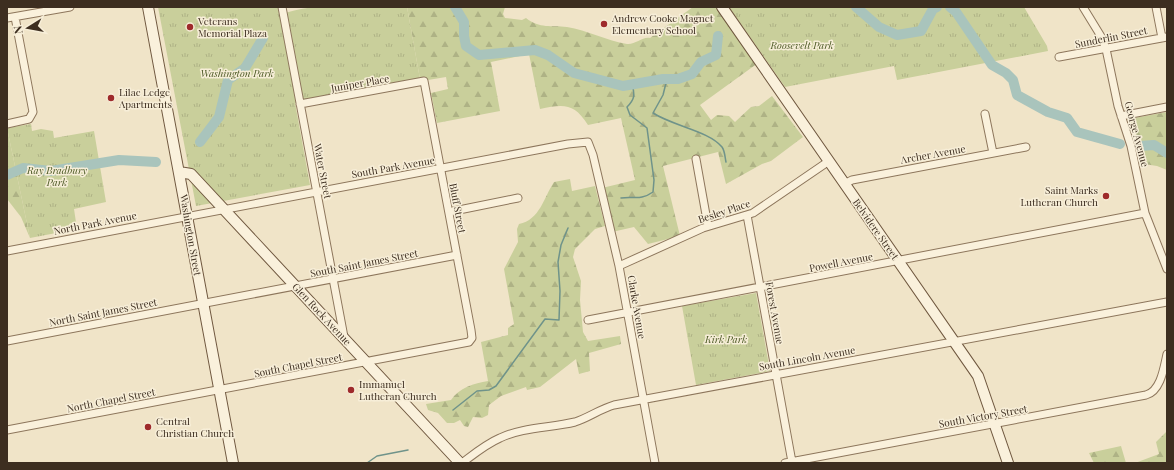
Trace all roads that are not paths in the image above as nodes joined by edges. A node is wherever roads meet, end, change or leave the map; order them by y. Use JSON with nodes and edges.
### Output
{"nodes":[{"id":1,"x":70,"y":7,"type":"edge"},
{"id":2,"x":148,"y":7,"type":"edge"},
{"id":3,"x":282,"y":7,"type":"edge"},
{"id":4,"x":722,"y":7,"type":"edge"},
{"id":5,"x":1083,"y":7,"type":"edge"},
{"id":6,"x":1156,"y":7,"type":"edge"},
{"id":7,"x":11,"y":18,"type":"edge"},
{"id":8,"x":1165,"y":38,"type":"edge"},
{"id":9,"x":1106,"y":49,"type":"junction"},
{"id":10,"x":1059,"y":57,"type":"dead end"},
{"id":11,"x":424,"y":81,"type":"joint"},
{"id":12,"x":300,"y":104,"type":"junction"},
{"id":13,"x":1167,"y":107,"type":"edge"},
{"id":14,"x":985,"y":114,"type":"dead end"},
{"id":15,"x":1121,"y":116,"type":"junction"},
{"id":16,"x":7,"y":124,"type":"edge"},
{"id":17,"x":1026,"y":147,"type":"dead end"},
{"id":18,"x":993,"y":153,"type":"junction"},
{"id":19,"x":593,"y":155,"type":"joint"},
{"id":20,"x":696,"y":159,"type":"dead end"},
{"id":21,"x":829,"y":161,"type":"junction"},
{"id":22,"x":440,"y":168,"type":"junction"},
{"id":23,"x":179,"y":172,"type":"junction"},
{"id":24,"x":844,"y":184,"type":"junction"},
{"id":25,"x":316,"y":191,"type":"junction"},
{"id":26,"x":518,"y":198,"type":"dead end"},
{"id":27,"x":224,"y":209,"type":"junction"},
{"id":28,"x":449,"y":212,"type":"junction"},
{"id":29,"x":1145,"y":213,"type":"junction"},
{"id":30,"x":747,"y":215,"type":"junction"},
{"id":31,"x":187,"y":216,"type":"junction"},
{"id":32,"x":708,"y":226,"type":"junction"},
{"id":33,"x":7,"y":251,"type":"edge"},
{"id":34,"x":457,"y":255,"type":"junction"},
{"id":35,"x":898,"y":261,"type":"junction"},
{"id":36,"x":619,"y":266,"type":"junction"},
{"id":37,"x":1167,"y":269,"type":"edge"},
{"id":38,"x":333,"y":279,"type":"junction"},
{"id":39,"x":296,"y":286,"type":"junction"},
{"id":40,"x":760,"y":287,"type":"junction"},
{"id":41,"x":1167,"y":302,"type":"edge"},
{"id":42,"x":203,"y":304,"type":"junction"},
{"id":43,"x":628,"y":313,"type":"junction"},
{"id":44,"x":588,"y":320,"type":"dead end"},
{"id":45,"x":344,"y":338,"type":"junction"},
{"id":46,"x":472,"y":338,"type":"joint"},
{"id":47,"x":7,"y":341,"type":"edge"},
{"id":48,"x":954,"y":342,"type":"junction"},
{"id":49,"x":1167,"y":354,"type":"edge"},
{"id":50,"x":366,"y":362,"type":"junction"},
{"id":51,"x":776,"y":374,"type":"junction"},
{"id":52,"x":219,"y":390,"type":"junction"},
{"id":53,"x":644,"y":399,"type":"junction"},
{"id":54,"x":995,"y":424,"type":"junction"},
{"id":55,"x":7,"y":430,"type":"edge"},
{"id":56,"x":789,"y":462,"type":"edge"},
{"id":57,"x":233,"y":463,"type":"edge"},
{"id":58,"x":461,"y":463,"type":"edge"},
{"id":59,"x":655,"y":463,"type":"edge"},
{"id":60,"x":1008,"y":463,"type":"edge"}],
"edges":[{"from":1,"to":7,"type":"street"},
{"from":2,"to":23,"type":"main road","name":"Washington Street"},
{"from":3,"to":12,"type":"street","name":"Water Street"},
{"from":4,"to":21,"type":"main road","name":"Belvidere Street"},
{"from":5,"to":9,"type":"street","name":"George Avenue"},
{"from":6,"to":8,"type":"street"},
{"from":7,"to":16,"type":"street"},
{"from":8,"to":9,"type":"street","name":"Sunderlin Street"},
{"from":9,"to":10,"type":"street","name":"Sunderlin Street"},
{"from":9,"to":15,"type":"street","name":"George Avenue"},
{"from":11,"to":12,"type":"street","name":"Juniper Place"},
{"from":11,"to":22,"type":"street","name":"Bluff Street"},
{"from":12,"to":25,"type":"street","name":"Water Street"},
{"from":13,"to":15,"type":"street"},
{"from":14,"to":18,"type":"street"},
{"from":15,"to":29,"type":"street","name":"George Avenue"},
{"from":17,"to":18,"type":"street","name":"Archer Avenue"},
{"from":18,"to":24,"type":"street","name":"Archer Avenue"},
{"from":19,"to":22,"type":"street","name":"South Park Avenue"},
{"from":19,"to":36,"type":"street","name":"Clarke Avenue"},
{"from":20,"to":32,"type":"street"},
{"from":21,"to":24,"type":"main road","name":"Belvidere Street"},
{"from":21,"to":30,"type":"street","name":"Besley Place"},
{"from":22,"to":25,"type":"street","name":"South Park Avenue"},
{"from":22,"to":28,"type":"street","name":"Bluff Street"},
{"from":23,"to":27,"type":"main road","name":"Glen Rock Avenue"},
{"from":23,"to":31,"type":"main road","name":"Washington Street"},
{"from":24,"to":35,"type":"main road","name":"Belvidere Street"},
{"from":25,"to":27,"type":"street","name":"South Park Avenue"},
{"from":25,"to":38,"type":"street","name":"Water Street"},
{"from":26,"to":28,"type":"street"},
{"from":27,"to":31,"type":"street","name":"South Park Avenue"},
{"from":27,"to":39,"type":"main road","name":"Glen Rock Avenue"},
{"from":28,"to":34,"type":"street","name":"Bluff Street"},
{"from":29,"to":35,"type":"street","name":"Powell Avenue"},
{"from":29,"to":37,"type":"street","name":"George Avenue"},
{"from":30,"to":32,"type":"street","name":"Besley Place"},
{"from":30,"to":40,"type":"street","name":"Forest Avenue"},
{"from":31,"to":33,"type":"street","name":"North Park Avenue"},
{"from":31,"to":42,"type":"main road","name":"Washington Street"},
{"from":32,"to":36,"type":"street","name":"Besley Place"},
{"from":34,"to":38,"type":"street","name":"South Saint James Street"},
{"from":34,"to":46,"type":"street","name":"Bluff Street"},
{"from":35,"to":40,"type":"street","name":"Powell Avenue"},
{"from":35,"to":48,"type":"main road","name":"Belvidere Street"},
{"from":36,"to":43,"type":"street","name":"Clarke Avenue"},
{"from":38,"to":39,"type":"street","name":"South Saint James Street"},
{"from":38,"to":45,"type":"street","name":"Water Street"},
{"from":39,"to":42,"type":"street","name":"South Saint James Street"},
{"from":39,"to":45,"type":"main road","name":"Glen Rock Avenue"},
{"from":40,"to":43,"type":"street","name":"Powell Avenue"},
{"from":40,"to":51,"type":"street","name":"Forest Avenue"},
{"from":41,"to":48,"type":"street","name":"South Lincoln Avenue"},
{"from":42,"to":47,"type":"street","name":"North Saint James Street"},
{"from":42,"to":52,"type":"main road","name":"Washington Street"},
{"from":43,"to":44,"type":"street","name":"Powell Avenue"},
{"from":43,"to":53,"type":"street","name":"Clarke Avenue"},
{"from":45,"to":50,"type":"main road","name":"Glen Rock Avenue"},
{"from":46,"to":50,"type":"street","name":"South Chapel Street"},
{"from":48,"to":51,"type":"street","name":"South Lincoln Avenue"},
{"from":48,"to":54,"type":"main road","name":"Belvidere Street"},
{"from":49,"to":54,"type":"street","name":"South Victory Street"},
{"from":50,"to":52,"type":"street","name":"South Chapel Street"},
{"from":50,"to":58,"type":"main road","name":"Glen Rock Avenue"},
{"from":51,"to":53,"type":"street","name":"South Lincoln Avenue"},
{"from":51,"to":56,"type":"street","name":"Forest Avenue"},
{"from":52,"to":55,"type":"street","name":"North Chapel Street"},
{"from":52,"to":57,"type":"main road","name":"Washington Street"},
{"from":53,"to":58,"type":"street","name":"South Lincoln Avenue"},
{"from":53,"to":59,"type":"street","name":"Clarke Avenue"},
{"from":54,"to":56,"type":"street","name":"South Victory Street"},
{"from":54,"to":60,"type":"main road","name":"Belvidere Street"}]}
